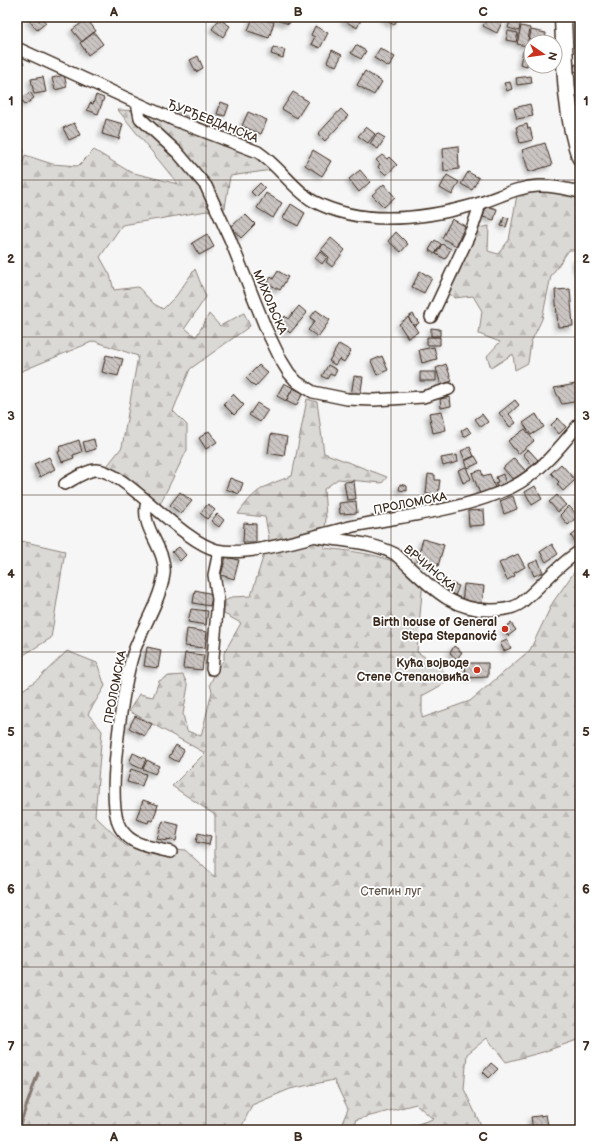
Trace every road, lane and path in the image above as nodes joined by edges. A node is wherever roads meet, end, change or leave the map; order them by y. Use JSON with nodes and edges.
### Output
{"nodes":[{"id":1,"x":563,"y":17,"type":"edge"},
{"id":2,"x":17,"y":48,"type":"edge"},
{"id":3,"x":137,"y":103,"type":"junction"},
{"id":4,"x":580,"y":157,"type":"edge"},
{"id":5,"x":580,"y":192,"type":"edge"},
{"id":6,"x":478,"y":204,"type":"junction"},
{"id":7,"x":431,"y":317,"type":"dead end"},
{"id":8,"x":449,"y":389,"type":"dead end"},
{"id":9,"x":580,"y":424,"type":"edge"},
{"id":10,"x":65,"y":484,"type":"dead end"},
{"id":11,"x":147,"y":502,"type":"junction"},
{"id":12,"x":315,"y":536,"type":"junction"},
{"id":13,"x":219,"y":550,"type":"junction"},
{"id":14,"x":580,"y":551,"type":"edge"},
{"id":15,"x":212,"y":669,"type":"dead end"},
{"id":16,"x":171,"y":852,"type":"dead end"}],
"edges":[{"from":1,"to":4,"type":"street"},
{"from":2,"to":3,"type":"street","name":"ЂУРЂЕВДАНСКА"},
{"from":3,"to":6,"type":"street","name":"ЂУРЂЕВДАНСКА"},
{"from":3,"to":8,"type":"street","name":"МИХОЉСКА"},
{"from":5,"to":6,"type":"street","name":"ЂУРЂЕВДАНСКА"},
{"from":6,"to":7,"type":"street"},
{"from":9,"to":12,"type":"street","name":"ПРОЛОМСКА"},
{"from":10,"to":11,"type":"street","name":"ПРОЛОМСКА"},
{"from":11,"to":13,"type":"street","name":"ПРОЛОМСКА"},
{"from":11,"to":16,"type":"street","name":"ПРОЛОМСКА"},
{"from":12,"to":13,"type":"street","name":"ПРОЛОМСКА"},
{"from":12,"to":14,"type":"street","name":"ВРЧИНСКА"},
{"from":13,"to":15,"type":"street"}]}
